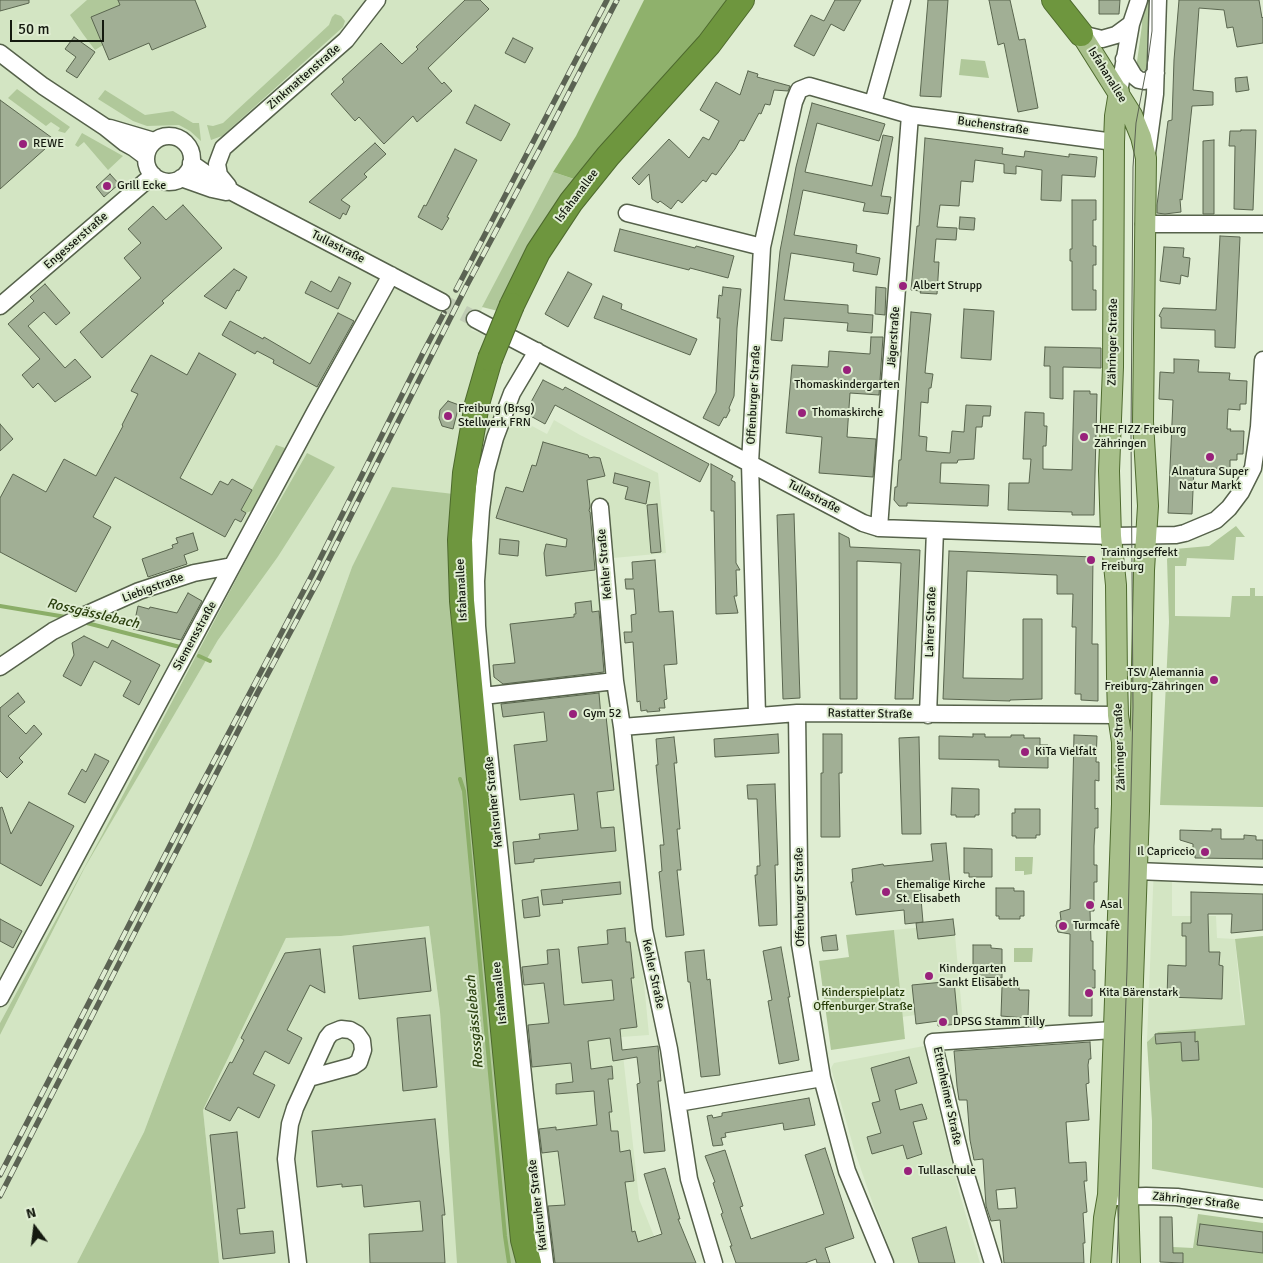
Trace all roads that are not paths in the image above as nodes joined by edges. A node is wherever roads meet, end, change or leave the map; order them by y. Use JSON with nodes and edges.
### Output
{"nodes":[{"id":1,"x":377,"y":0,"type":"edge"},
{"id":2,"x":742,"y":0,"type":"edge"},
{"id":3,"x":902,"y":0,"type":"edge"},
{"id":4,"x":1054,"y":0,"type":"edge"},
{"id":5,"x":1138,"y":0,"type":"edge"},
{"id":6,"x":1158,"y":0,"type":"edge"},
{"id":7,"x":1131,"y":24,"type":"junction"},
{"id":8,"x":1081,"y":34,"type":"junction"},
{"id":9,"x":0,"y":52,"type":"edge"},
{"id":10,"x":1124,"y":60,"type":"junction"},
{"id":11,"x":1156,"y":73,"type":"junction"},
{"id":12,"x":809,"y":86,"type":"joint"},
{"id":13,"x":1119,"y":92,"type":"junction"},
{"id":14,"x":873,"y":103,"type":"junction"},
{"id":15,"x":910,"y":115,"type":"junction"},
{"id":16,"x":105,"y":127,"type":"junction"},
{"id":17,"x":154,"y":141,"type":"junction"},
{"id":18,"x":1114,"y":142,"type":"junction"},
{"id":19,"x":223,"y":148,"type":"junction"},
{"id":20,"x":146,"y":157,"type":"junction"},
{"id":21,"x":1146,"y":158,"type":"junction"},
{"id":22,"x":191,"y":160,"type":"junction"},
{"id":23,"x":153,"y":175,"type":"junction"},
{"id":24,"x":181,"y":178,"type":"junction"},
{"id":25,"x":234,"y":193,"type":"junction"},
{"id":26,"x":627,"y":213,"type":"dead end"},
{"id":27,"x":1144,"y":224,"type":"junction"},
{"id":28,"x":1263,"y":224,"type":"edge"},
{"id":29,"x":762,"y":246,"type":"junction"},
{"id":30,"x":391,"y":275,"type":"junction"},
{"id":31,"x":442,"y":302,"type":"tunnel mouth"},
{"id":32,"x":0,"y":306,"type":"edge"},
{"id":33,"x":513,"y":339,"type":"dead end"},
{"id":34,"x":537,"y":351,"type":"junction"},
{"id":35,"x":1263,"y":360,"type":"edge"},
{"id":36,"x":750,"y":462,"type":"junction"},
{"id":37,"x":600,"y":507,"type":"dead end"},
{"id":38,"x":879,"y":528,"type":"junction"},
{"id":39,"x":935,"y":530,"type":"junction"},
{"id":40,"x":1111,"y":536,"type":"junction"},
{"id":41,"x":1146,"y":536,"type":"junction"},
{"id":42,"x":232,"y":566,"type":"junction"},
{"id":43,"x":0,"y":668,"type":"edge"},
{"id":44,"x":615,"y":681,"type":"junction"},
{"id":45,"x":483,"y":696,"type":"junction"},
{"id":46,"x":797,"y":713,"type":"junction"},
{"id":47,"x":757,"y":715,"type":"junction"},
{"id":48,"x":928,"y":715,"type":"junction"},
{"id":49,"x":1118,"y":715,"type":"junction"},
{"id":50,"x":622,"y":727,"type":"junction"},
{"id":51,"x":1136,"y":871,"type":"junction"},
{"id":52,"x":1263,"y":876,"type":"edge"},
{"id":53,"x":0,"y":998,"type":"edge"},
{"id":54,"x":1114,"y":1030,"type":"junction"},
{"id":55,"x":309,"y":1078,"type":"dead end"},
{"id":56,"x":822,"y":1078,"type":"junction"},
{"id":57,"x":678,"y":1102,"type":"junction"},
{"id":58,"x":1108,"y":1195,"type":"junction"},
{"id":59,"x":1128,"y":1197,"type":"junction"},
{"id":60,"x":1263,"y":1209,"type":"edge"},
{"id":61,"x":298,"y":1263,"type":"edge"},
{"id":62,"x":529,"y":1263,"type":"edge"},
{"id":63,"x":545,"y":1263,"type":"edge"},
{"id":64,"x":714,"y":1263,"type":"edge"},
{"id":65,"x":885,"y":1263,"type":"edge"},
{"id":66,"x":993,"y":1263,"type":"edge"},
{"id":67,"x":1101,"y":1263,"type":"edge"},
{"id":68,"x":1130,"y":1263,"type":"edge"}],
"edges":[{"from":1,"to":19,"type":"street","name":"Zinkmattenstraße"},
{"from":2,"to":62,"type":"highway","name":"Isfahanallee","bridge":true},
{"from":3,"to":14,"type":"street"},
{"from":4,"to":8,"type":"highway","name":"Isfahanallee"},
{"from":5,"to":7,"type":"street","name":"Zähringer Straße"},
{"from":6,"to":11,"type":"street","name":"Zähringer Straße"},
{"from":7,"to":8,"type":"street"},
{"from":7,"to":10,"type":"street","name":"Zähringer Straße"},
{"from":8,"to":13,"type":"main road","name":"Isfahanallee"},
{"from":9,"to":16,"type":"street","name":"Tullastraße"},
{"from":10,"to":11,"type":"street"},
{"from":10,"to":13,"type":"street","name":"Zähringer Straße"},
{"from":11,"to":21,"type":"street","name":"Zähringer Straße"},
{"from":12,"to":14,"type":"street","name":"Buchenstraße"},
{"from":12,"to":29,"type":"street","name":"Offenburger Straße"},
{"from":13,"to":18,"type":"main road","name":"Zähringer Straße"},
{"from":13,"to":21,"type":"main road","name":"Isfahanallee"},
{"from":14,"to":15,"type":"street","name":"Buchenstraße"},
{"from":15,"to":18,"type":"street","name":"Buchenstraße"},
{"from":15,"to":38,"type":"street","name":"Jägerstraße"},
{"from":16,"to":17,"type":"street","name":"Tullastraße"},
{"from":16,"to":20,"type":"street","name":"Tullastraße"},
{"from":17,"to":20,"type":"street"},
{"from":17,"to":22,"type":"street","name":"Tullastraße"},
{"from":18,"to":40,"type":"main road","name":"Zähringer Straße"},
{"from":19,"to":22,"type":"street","name":"Zinkmattenstraße"},
{"from":19,"to":25,"type":"street"},
{"from":20,"to":23,"type":"street"},
{"from":21,"to":27,"type":"main road","name":"Zähringer Straße"},
{"from":22,"to":24,"type":"street"},
{"from":22,"to":25,"type":"street","name":"Tullastraße"},
{"from":23,"to":24,"type":"street","name":"Tullastraße"},
{"from":23,"to":32,"type":"street","name":"Engesserstraße"},
{"from":24,"to":25,"type":"street","name":"Tullastraße"},
{"from":25,"to":30,"type":"street","name":"Tullastraße"},
{"from":26,"to":29,"type":"street"},
{"from":27,"to":28,"type":"street"},
{"from":27,"to":41,"type":"main road","name":"Zähringer Straße"},
{"from":29,"to":36,"type":"street","name":"Offenburger Straße"},
{"from":30,"to":31,"type":"street","name":"Tullastraße"},
{"from":30,"to":42,"type":"street","name":"Siemensstraße"},
{"from":33,"to":34,"type":"street","name":"Tullastraße"},
{"from":34,"to":36,"type":"street","name":"Tullastraße"},
{"from":34,"to":45,"type":"street","name":"Karlsruher Straße"},
{"from":35,"to":41,"type":"street","name":"Tullastraße"},
{"from":36,"to":38,"type":"street","name":"Tullastraße"},
{"from":36,"to":47,"type":"street","name":"Offenburger Straße"},
{"from":37,"to":44,"type":"street","name":"Kehler Straße"},
{"from":38,"to":39,"type":"street","name":"Tullastraße"},
{"from":39,"to":40,"type":"street","name":"Tullastraße"},
{"from":39,"to":48,"type":"street","name":"Lahrer Straße"},
{"from":40,"to":41,"type":"street","name":"Tullastraße"},
{"from":40,"to":49,"type":"main road","name":"Zähringer Straße"},
{"from":41,"to":51,"type":"main road","name":"Zähringer Straße"},
{"from":42,"to":43,"type":"street","name":"Liebigstraße"},
{"from":42,"to":53,"type":"street","name":"Siemensstraße"},
{"from":44,"to":45,"type":"street"},
{"from":44,"to":50,"type":"street","name":"Kehler Straße"},
{"from":45,"to":63,"type":"street","name":"Karlsruher Straße"},
{"from":46,"to":47,"type":"street","name":"Rastatter Straße"},
{"from":46,"to":48,"type":"street","name":"Rastatter Straße"},
{"from":46,"to":56,"type":"street","name":"Offenburger Straße"},
{"from":47,"to":50,"type":"street","name":"Rastatter Straße"},
{"from":48,"to":49,"type":"street","name":"Rastatter Straße"},
{"from":49,"to":54,"type":"main road","name":"Zähringer Straße"},
{"from":50,"to":57,"type":"street","name":"Kehler Straße"},
{"from":51,"to":52,"type":"street"},
{"from":51,"to":59,"type":"main road","name":"Zähringer Straße"},
{"from":54,"to":58,"type":"main road","name":"Zähringer Straße"},
{"from":54,"to":66,"type":"street","name":"Ettenheimer Straße"},
{"from":55,"to":61,"type":"street"},
{"from":56,"to":57,"type":"street"},
{"from":56,"to":65,"type":"street","name":"Offenburger Straße"},
{"from":57,"to":64,"type":"street","name":"Kehler Straße"},
{"from":58,"to":59,"type":"street","name":"Zähringer Straße"},
{"from":58,"to":67,"type":"main road","name":"Zähringer Straße"},
{"from":59,"to":60,"type":"street","name":"Zähringer Straße"},
{"from":59,"to":68,"type":"main road","name":"Zähringer Straße"}]}
